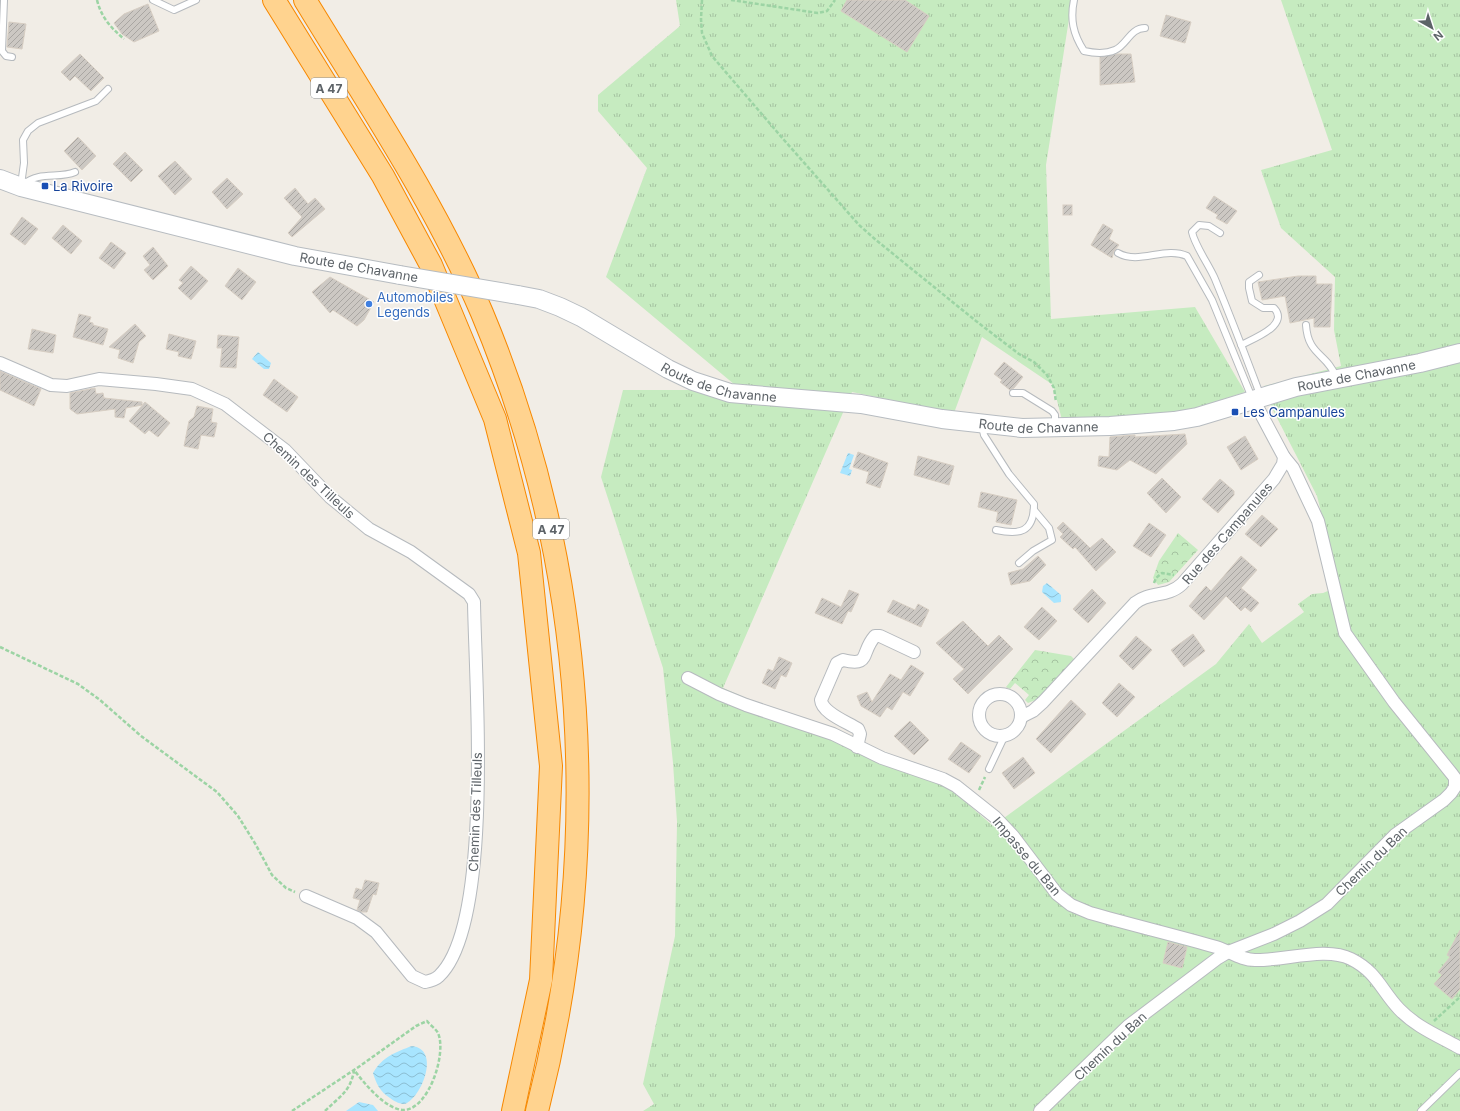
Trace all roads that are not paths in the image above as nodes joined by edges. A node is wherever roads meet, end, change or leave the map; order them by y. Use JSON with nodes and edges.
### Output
{"nodes":[{"id":1,"x":4,"y":0,"type":"edge"},
{"id":2,"x":153,"y":0,"type":"edge"},
{"id":3,"x":196,"y":0,"type":"edge"},
{"id":4,"x":274,"y":0,"type":"edge"},
{"id":5,"x":305,"y":0,"type":"edge"},
{"id":6,"x":1074,"y":0,"type":"edge"},
{"id":7,"x":1145,"y":28,"type":"dead end"},
{"id":8,"x":12,"y":56,"type":"dead end"},
{"id":9,"x":108,"y":89,"type":"dead end"},
{"id":10,"x":75,"y":172,"type":"dead end"},
{"id":11,"x":0,"y":179,"type":"edge"},
{"id":12,"x":21,"y":187,"type":"junction"},
{"id":13,"x":1220,"y":233,"type":"dead end"},
{"id":14,"x":1118,"y":253,"type":"dead end"},
{"id":15,"x":1259,"y":275,"type":"dead end"},
{"id":16,"x":1306,"y":325,"type":"dead end"},
{"id":17,"x":1242,"y":345,"type":"junction"},
{"id":18,"x":1460,"y":353,"type":"edge"},
{"id":19,"x":0,"y":363,"type":"edge"},
{"id":20,"x":1336,"y":378,"type":"junction"},
{"id":21,"x":1013,"y":393,"type":"dead end"},
{"id":22,"x":1257,"y":398,"type":"junction"},
{"id":23,"x":1055,"y":421,"type":"junction"},
{"id":24,"x":982,"y":425,"type":"junction"},
{"id":25,"x":1284,"y":457,"type":"junction"},
{"id":26,"x":1034,"y":510,"type":"junction"},
{"id":27,"x":996,"y":530,"type":"dead end"},
{"id":28,"x":1019,"y":563,"type":"dead end"},
{"id":29,"x":914,"y":652,"type":"dead end"},
{"id":30,"x":688,"y":678,"type":"dead end"},
{"id":31,"x":1021,"y":717,"type":"junction"},
{"id":32,"x":1005,"y":735,"type":"junction"},
{"id":33,"x":857,"y":747,"type":"junction"},
{"id":34,"x":989,"y":769,"type":"road end"},
{"id":35,"x":306,"y":896,"type":"road end"},
{"id":36,"x":1228,"y":952,"type":"junction"},
{"id":37,"x":1460,"y":1048,"type":"edge"},
{"id":38,"x":1460,"y":1073,"type":"edge"},
{"id":39,"x":513,"y":1111,"type":"edge"},
{"id":40,"x":537,"y":1111,"type":"edge"},
{"id":41,"x":1040,"y":1111,"type":"edge"},
{"id":42,"x":1421,"y":1111,"type":"edge"}],
"edges":[{"from":1,"to":8,"type":"lane"},
{"from":2,"to":3,"type":"lane"},
{"from":4,"to":39,"type":"highway","number":"A 47"},
{"from":5,"to":40,"type":"highway","number":"A 47"},
{"from":6,"to":7,"type":"lane"},
{"from":9,"to":12,"type":"lane"},
{"from":10,"to":12,"type":"lane"},
{"from":11,"to":12,"type":"main road","name":"Route de Chavanne"},
{"from":12,"to":24,"type":"main road","name":"Route de Chavanne","bridge":true},
{"from":13,"to":17,"type":"lane"},
{"from":14,"to":22,"type":"lane"},
{"from":15,"to":17,"type":"lane"},
{"from":16,"to":20,"type":"lane"},
{"from":17,"to":22,"type":"lane"},
{"from":18,"to":20,"type":"main road","name":"Route de Chavanne"},
{"from":19,"to":35,"type":"street","name":"Chemin des Tilleuls"},
{"from":20,"to":22,"type":"main road","name":"Route de Chavanne"},
{"from":21,"to":23,"type":"lane"},
{"from":22,"to":23,"type":"main road","name":"Route de Chavanne"},
{"from":22,"to":25,"type":"street"},
{"from":23,"to":24,"type":"main road","name":"Route de Chavanne"},
{"from":24,"to":26,"type":"lane"},
{"from":25,"to":31,"type":"street","name":"Rue des Campanules"},
{"from":25,"to":36,"type":"street","name":"Chemin du Ban"},
{"from":26,"to":27,"type":"lane"},
{"from":26,"to":28,"type":"lane"},
{"from":29,"to":33,"type":"street"},
{"from":30,"to":33,"type":"street","name":"Impasse du Ban"},
{"from":31,"to":32,"type":"street","name":"Rue des Campanules"},
{"from":31,"to":32,"type":"street"},
{"from":32,"to":34,"type":"lane"},
{"from":33,"to":36,"type":"street","name":"Impasse du Ban"},
{"from":36,"to":37,"type":"street","name":"Impasse du Ban"},
{"from":36,"to":41,"type":"street","name":"Chemin du Ban"},
{"from":38,"to":42,"type":"lane"}]}
